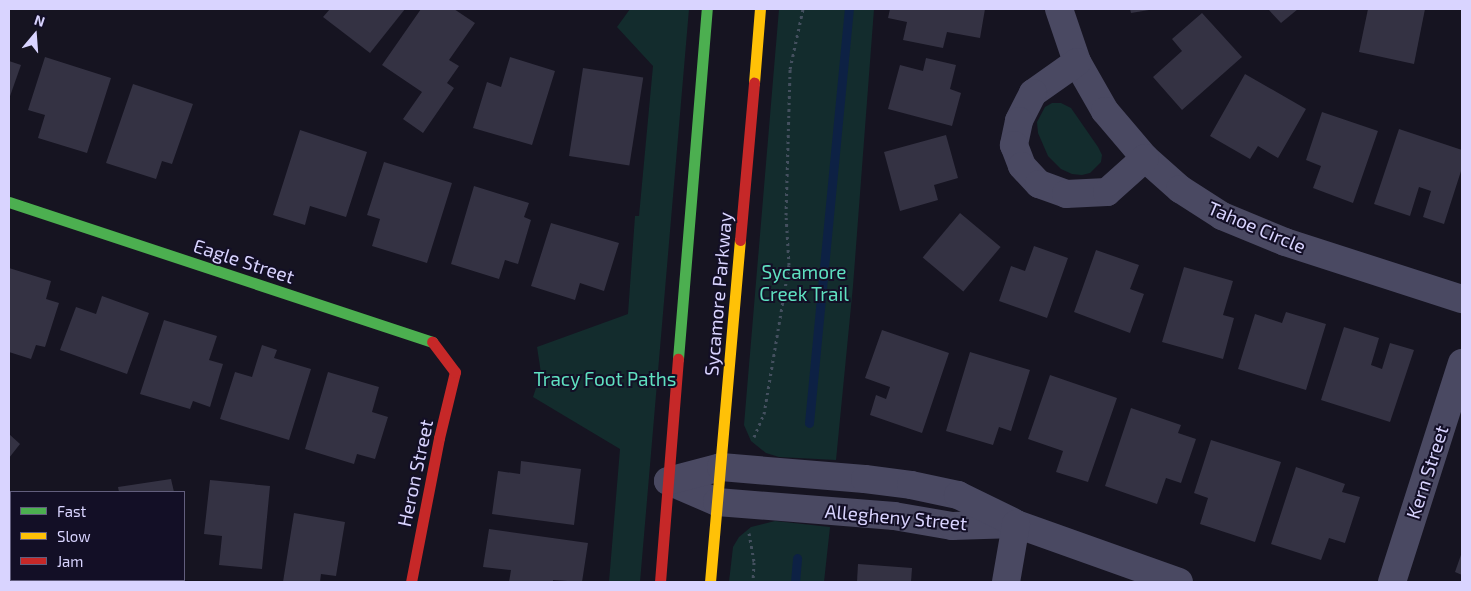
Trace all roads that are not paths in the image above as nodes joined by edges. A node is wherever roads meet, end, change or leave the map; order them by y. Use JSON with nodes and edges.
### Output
{"nodes":[{"id":1,"x":707,"y":9,"type":"edge"},
{"id":2,"x":760,"y":9,"type":"edge"},
{"id":3,"x":1059,"y":9,"type":"edge"},
{"id":4,"x":1077,"y":62,"type":"junction"},
{"id":5,"x":1145,"y":158,"type":"junction"},
{"id":6,"x":9,"y":202,"type":"edge"},
{"id":7,"x":1462,"y":299,"type":"edge"},
{"id":8,"x":1462,"y":362,"type":"edge"},
{"id":9,"x":454,"y":372,"type":"joint"},
{"id":10,"x":721,"y":467,"type":"junction"},
{"id":11,"x":668,"y":481,"type":"junction"},
{"id":12,"x":717,"y":502,"type":"junction"},
{"id":13,"x":1016,"y":524,"type":"junction"},
{"id":14,"x":410,"y":582,"type":"edge"},
{"id":15,"x":660,"y":582,"type":"edge"},
{"id":16,"x":710,"y":582,"type":"edge"},
{"id":17,"x":1006,"y":582,"type":"edge"},
{"id":18,"x":1179,"y":582,"type":"edge"},
{"id":19,"x":1392,"y":582,"type":"edge"}],
"edges":[{"from":1,"to":11,"type":"main road","name":"Sycamore Parkway"},
{"from":2,"to":10,"type":"main road","name":"Sycamore Parkway"},
{"from":3,"to":4,"type":"street","name":"Tahoe Circle"},
{"from":4,"to":5,"type":"street","name":"Tahoe Circle"},
{"from":4,"to":5,"type":"street"},
{"from":5,"to":7,"type":"street","name":"Tahoe Circle"},
{"from":6,"to":9,"type":"main road","name":"Eagle Street"},
{"from":8,"to":19,"type":"street","name":"Kern Street"},
{"from":9,"to":14,"type":"main road","name":"Heron Street"},
{"from":10,"to":11,"type":"street"},
{"from":10,"to":12,"type":"main road","name":"Sycamore Parkway"},
{"from":10,"to":13,"type":"street"},
{"from":11,"to":12,"type":"street","name":"Allegheny Street"},
{"from":11,"to":15,"type":"main road","name":"Sycamore Parkway"},
{"from":12,"to":13,"type":"street","name":"Allegheny Street"},
{"from":12,"to":16,"type":"main road","name":"Sycamore Parkway"},
{"from":13,"to":17,"type":"street"},
{"from":13,"to":18,"type":"street","name":"Allegheny Street"}]}
